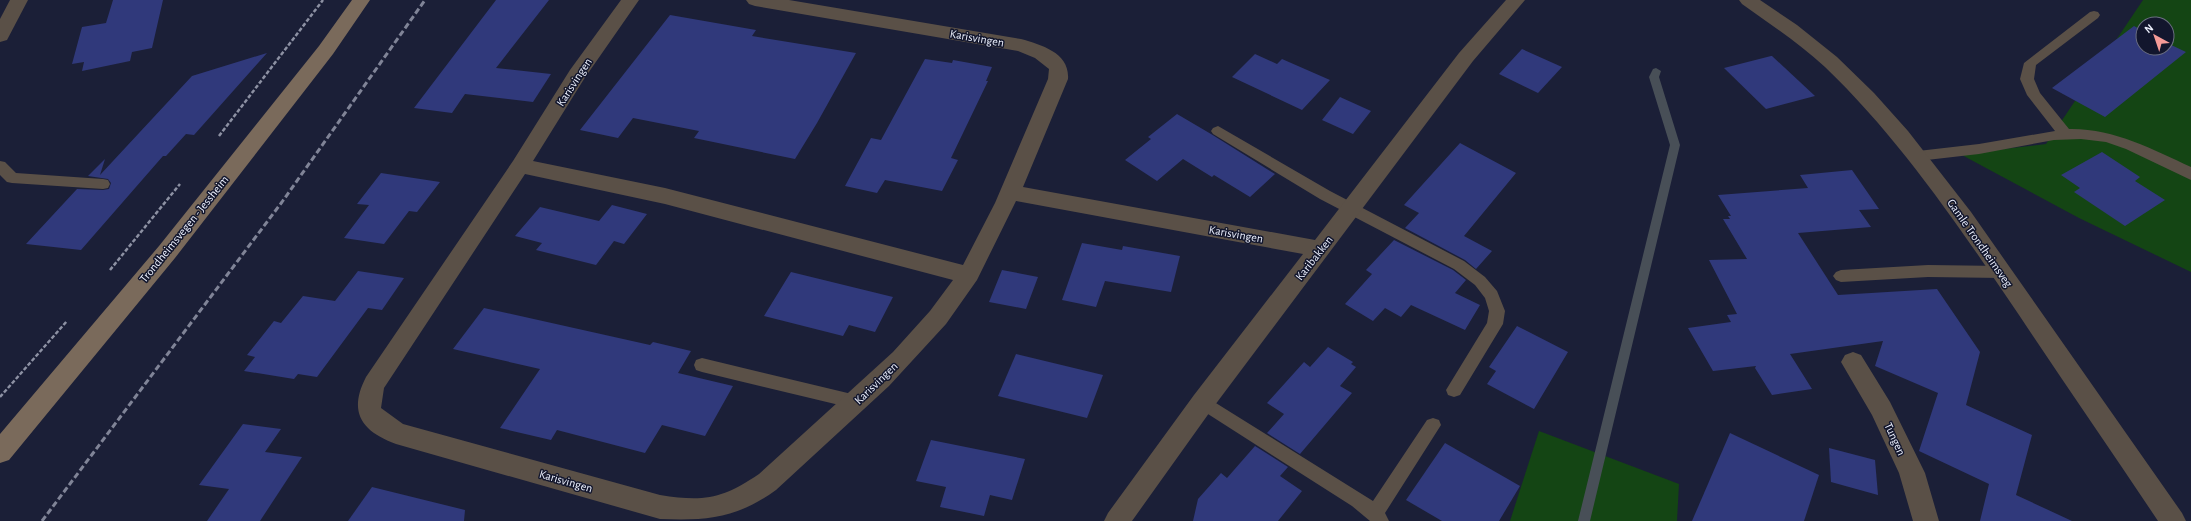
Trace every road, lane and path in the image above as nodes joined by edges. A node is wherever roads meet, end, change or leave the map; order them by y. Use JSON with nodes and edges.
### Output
{"nodes":[{"id":1,"x":18,"y":0,"type":"edge"},
{"id":2,"x":323,"y":0,"type":"edge"},
{"id":3,"x":361,"y":0,"type":"edge"},
{"id":4,"x":630,"y":0,"type":"edge"},
{"id":5,"x":755,"y":0,"type":"edge"},
{"id":6,"x":1516,"y":0,"type":"edge"},
{"id":7,"x":1748,"y":0,"type":"edge"},
{"id":8,"x":2094,"y":14,"type":"dead end"},
{"id":9,"x":0,"y":36,"type":"edge"},
{"id":10,"x":1218,"y":131,"type":"dead end"},
{"id":11,"x":2066,"y":135,"type":"junction"},
{"id":12,"x":218,"y":137,"type":"dead end"},
{"id":13,"x":1918,"y":156,"type":"junction"},
{"id":14,"x":0,"y":166,"type":"edge"},
{"id":15,"x":520,"y":166,"type":"junction"},
{"id":16,"x":2191,"y":175,"type":"edge"},
{"id":17,"x":183,"y":180,"type":"dead end"},
{"id":18,"x":103,"y":184,"type":"dead end"},
{"id":19,"x":1010,"y":192,"type":"junction"},
{"id":20,"x":1352,"y":210,"type":"junction"},
{"id":21,"x":1320,"y":249,"type":"junction"},
{"id":22,"x":108,"y":272,"type":"dead end"},
{"id":23,"x":2002,"y":272,"type":"junction"},
{"id":24,"x":968,"y":275,"type":"junction"},
{"id":25,"x":1841,"y":276,"type":"dead end"},
{"id":26,"x":67,"y":320,"type":"dead end"},
{"id":27,"x":1853,"y":362,"type":"dead end"},
{"id":28,"x":702,"y":365,"type":"dead end"},
{"id":29,"x":1454,"y":390,"type":"dead end"},
{"id":30,"x":0,"y":397,"type":"edge"},
{"id":31,"x":856,"y":402,"type":"junction"},
{"id":32,"x":1203,"y":402,"type":"junction"},
{"id":33,"x":1433,"y":425,"type":"dead end"},
{"id":34,"x":0,"y":452,"type":"edge"},
{"id":35,"x":1377,"y":517,"type":"edge"},
{"id":36,"x":1123,"y":519,"type":"edge"},
{"id":37,"x":1926,"y":521,"type":"edge"},
{"id":38,"x":2173,"y":521,"type":"edge"}],
"edges":[{"from":1,"to":9,"type":"street"},
{"from":2,"to":12,"type":"path"},
{"from":3,"to":34,"type":"main road","name":"Trondheimsvegen - Jessheim"},
{"from":4,"to":15,"type":"street","name":"Karisvingen"},
{"from":5,"to":19,"type":"street","name":"Karisvingen"},
{"from":6,"to":20,"type":"street","name":"Karibakken"},
{"from":7,"to":13,"type":"street","name":"Gamle Trondheimsveg"},
{"from":8,"to":11,"type":"lane"},
{"from":10,"to":20,"type":"lane"},
{"from":11,"to":13,"type":"lane"},
{"from":11,"to":16,"type":"lane"},
{"from":13,"to":23,"type":"street","name":"Gamle Trondheimsveg"},
{"from":14,"to":18,"type":"lane"},
{"from":15,"to":24,"type":"street"},
{"from":15,"to":31,"type":"street","name":"Karisvingen"},
{"from":17,"to":22,"type":"path"},
{"from":19,"to":21,"type":"street","name":"Karisvingen"},
{"from":19,"to":24,"type":"street","name":"Karisvingen"},
{"from":20,"to":21,"type":"street","name":"Karibakken"},
{"from":20,"to":29,"type":"lane"},
{"from":21,"to":32,"type":"street","name":"Karibakken"},
{"from":23,"to":25,"type":"lane"},
{"from":23,"to":38,"type":"street","name":"Gamle Trondheimsveg"},
{"from":24,"to":31,"type":"street","name":"Karisvingen"},
{"from":26,"to":30,"type":"path"},
{"from":27,"to":37,"type":"street","name":"Tungen"},
{"from":28,"to":31,"type":"lane"},
{"from":32,"to":35,"type":"lane"},
{"from":32,"to":36,"type":"street","name":"Karibakken"},
{"from":33,"to":35,"type":"lane"}]}
